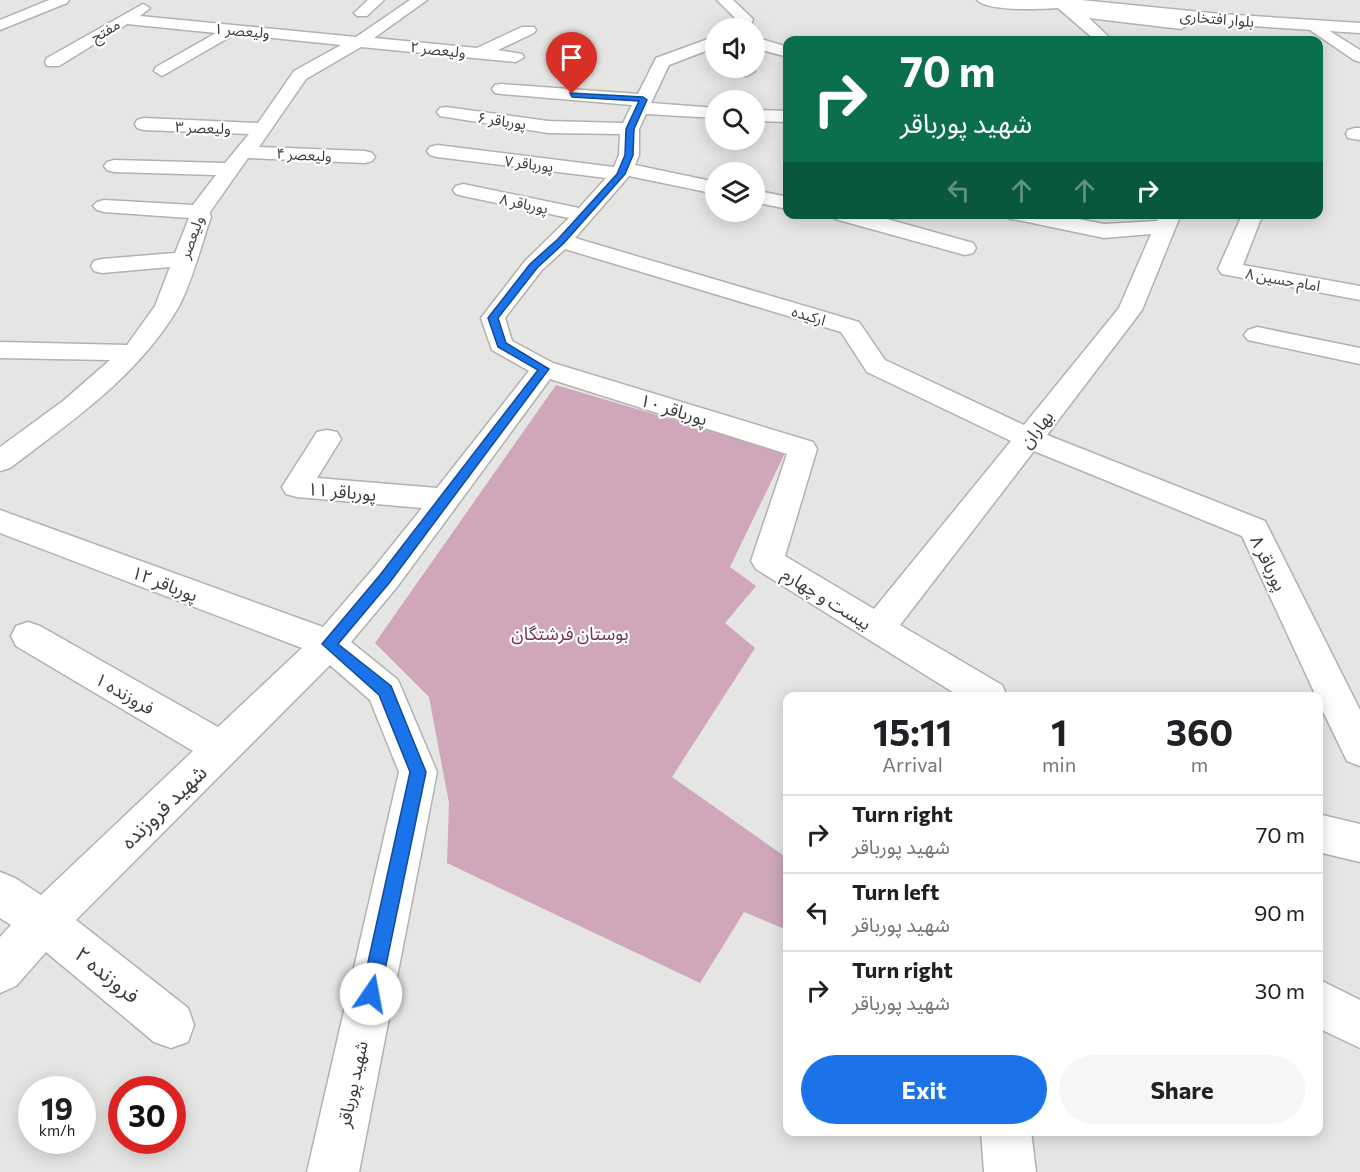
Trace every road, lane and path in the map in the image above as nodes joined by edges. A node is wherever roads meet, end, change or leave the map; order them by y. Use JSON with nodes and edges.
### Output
{"nodes":[{"id":1,"x":62,"y":0,"type":"edge"},
{"id":2,"x":158,"y":0,"type":"edge"},
{"id":3,"x":377,"y":0,"type":"edge"},
{"id":4,"x":420,"y":0,"type":"edge"},
{"id":5,"x":724,"y":0,"type":"edge"},
{"id":6,"x":984,"y":0,"type":"edge"},
{"id":7,"x":1038,"y":0,"type":"edge"},
{"id":8,"x":1110,"y":0,"type":"edge"},
{"id":9,"x":15,"y":2,"type":"dead end"},
{"id":10,"x":45,"y":7,"type":"junction"},
{"id":11,"x":1067,"y":8,"type":"junction"},
{"id":12,"x":362,"y":13,"type":"dead end"},
{"id":13,"x":744,"y":18,"type":"edge"},
{"id":14,"x":124,"y":19,"type":"junction"},
{"id":15,"x":1360,"y":19,"type":"edge"},
{"id":16,"x":1181,"y":24,"type":"dead end"},
{"id":17,"x":0,"y":25,"type":"edge"},
{"id":18,"x":1312,"y":25,"type":"junction"},
{"id":19,"x":1360,"y":28,"type":"edge"},
{"id":20,"x":233,"y":29,"type":"junction"},
{"id":21,"x":528,"y":30,"type":"dead end"},
{"id":22,"x":1099,"y":36,"type":"edge"},
{"id":23,"x":360,"y":41,"type":"junction"},
{"id":24,"x":765,"y":46,"type":"edge"},
{"id":25,"x":705,"y":52,"type":"edge"},
{"id":26,"x":783,"y":52,"type":"edge"},
{"id":27,"x":480,"y":53,"type":"junction"},
{"id":28,"x":516,"y":57,"type":"dead end"},
{"id":29,"x":1360,"y":57,"type":"edge"},
{"id":30,"x":53,"y":62,"type":"dead end"},
{"id":31,"x":162,"y":71,"type":"dead end"},
{"id":32,"x":501,"y":89,"type":"dead end"},
{"id":33,"x":446,"y":112,"type":"dead end"},
{"id":34,"x":638,"y":112,"type":"junction"},
{"id":35,"x":705,"y":113,"type":"edge"},
{"id":36,"x":765,"y":116,"type":"edge"},
{"id":37,"x":783,"y":117,"type":"edge"},
{"id":38,"x":144,"y":124,"type":"dead end"},
{"id":39,"x":262,"y":129,"type":"junction"},
{"id":40,"x":437,"y":151,"type":"dead end"},
{"id":41,"x":365,"y":157,"type":"dead end"},
{"id":42,"x":237,"y":160,"type":"junction"},
{"id":43,"x":114,"y":166,"type":"dead end"},
{"id":44,"x":622,"y":172,"type":"junction"},
{"id":45,"x":705,"y":186,"type":"edge"},
{"id":46,"x":463,"y":190,"type":"dead end"},
{"id":47,"x":765,"y":198,"type":"edge"},
{"id":48,"x":783,"y":202,"type":"edge"},
{"id":49,"x":104,"y":207,"type":"dead end"},
{"id":50,"x":199,"y":212,"type":"junction"},
{"id":51,"x":584,"y":215,"type":"junction"},
{"id":52,"x":861,"y":219,"type":"edge"},
{"id":53,"x":1043,"y":219,"type":"edge"},
{"id":54,"x":1245,"y":219,"type":"edge"},
{"id":55,"x":1168,"y":221,"type":"edge"},
{"id":56,"x":561,"y":241,"type":"junction"},
{"id":57,"x":965,"y":248,"type":"dead end"},
{"id":58,"x":183,"y":259,"type":"junction"},
{"id":59,"x":102,"y":266,"type":"dead end"},
{"id":60,"x":1360,"y":293,"type":"edge"},
{"id":61,"x":1257,"y":335,"type":"dead end"},
{"id":62,"x":0,"y":350,"type":"edge"},
{"id":63,"x":134,"y":353,"type":"junction"},
{"id":64,"x":1360,"y":356,"type":"edge"},
{"id":65,"x":544,"y":369,"type":"junction"},
{"id":66,"x":1029,"y":438,"type":"junction"},
{"id":67,"x":327,"y":439,"type":"dead end"},
{"id":68,"x":804,"y":449,"type":"joint"},
{"id":69,"x":0,"y":461,"type":"edge"},
{"id":70,"x":443,"y":499,"type":"junction"},
{"id":71,"x":0,"y":521,"type":"edge"},
{"id":72,"x":878,"y":630,"type":"junction"},
{"id":73,"x":28,"y":636,"type":"dead end"},
{"id":74,"x":329,"y":644,"type":"junction"},
{"id":75,"x":982,"y":692,"type":"edge"},
{"id":76,"x":222,"y":749,"type":"junction"},
{"id":77,"x":1360,"y":749,"type":"edge"},
{"id":78,"x":1323,"y":833,"type":"edge"},
{"id":79,"x":1360,"y":843,"type":"edge"},
{"id":80,"x":0,"y":893,"type":"edge"},
{"id":81,"x":44,"y":922,"type":"junction"},
{"id":82,"x":0,"y":970,"type":"edge"},
{"id":83,"x":1323,"y":1005,"type":"edge"},
{"id":84,"x":171,"y":1025,"type":"dead end"},
{"id":85,"x":1360,"y":1025,"type":"edge"},
{"id":86,"x":1006,"y":1136,"type":"edge"},
{"id":87,"x":333,"y":1172,"type":"edge"},
{"id":88,"x":1010,"y":1172,"type":"edge"}],
"edges":[{"from":1,"to":10,"type":"main road"},
{"from":2,"to":14,"type":"main road","name":"مفتح"},
{"from":3,"to":12,"type":"main road"},
{"from":4,"to":23,"type":"main road","name":"ولیعصر"},
{"from":5,"to":13,"type":"main road"},
{"from":6,"to":11,"type":"main road"},
{"from":7,"to":11,"type":"main road","name":"بلوار افتخاری"},
{"from":8,"to":15,"type":"main road","name":"بلوار افتخاری"},
{"from":9,"to":10,"type":"main road"},
{"from":10,"to":17,"type":"main road"},
{"from":11,"to":16,"type":"main road"},
{"from":11,"to":18,"type":"main road","name":"بلوار افتخاری"},
{"from":11,"to":22,"type":"main road"},
{"from":14,"to":20,"type":"main road","name":"ولیعصر ۱"},
{"from":14,"to":30,"type":"main road","name":"مفتح"},
{"from":18,"to":19,"type":"main road","name":"بلوار افتخاری"},
{"from":18,"to":29,"type":"main road"},
{"from":20,"to":23,"type":"main road","name":"ولیعصر ۱"},
{"from":20,"to":31,"type":"main road"},
{"from":21,"to":27,"type":"main road"},
{"from":23,"to":27,"type":"main road","name":"ولیعصر ۲"},
{"from":23,"to":39,"type":"main road","name":"ولیعصر"},
{"from":24,"to":26,"type":"main road"},
{"from":25,"to":34,"type":"main road"},
{"from":27,"to":28,"type":"main road","name":"ولیعصر ۲"},
{"from":32,"to":34,"type":"main road"},
{"from":33,"to":34,"type":"main road","name":"پورباقر ۶"},
{"from":34,"to":35,"type":"main road"},
{"from":34,"to":44,"type":"main road"},
{"from":36,"to":37,"type":"main road"},
{"from":38,"to":39,"type":"main road","name":"ولیعصر ۳"},
{"from":39,"to":42,"type":"main road","name":"ولیعصر"},
{"from":40,"to":44,"type":"main road","name":"پورباقر ۷"},
{"from":41,"to":42,"type":"main road","name":"ولیعصر ۴"},
{"from":42,"to":43,"type":"main road","name":"ولیعصر ۴"},
{"from":42,"to":50,"type":"main road","name":"ولیعصر"},
{"from":44,"to":45,"type":"main road","name":"پورباقر ۷"},
{"from":44,"to":51,"type":"main road"},
{"from":46,"to":51,"type":"main road","name":"پورباقر ۸"},
{"from":47,"to":48,"type":"main road"},
{"from":49,"to":50,"type":"main road"},
{"from":50,"to":58,"type":"main road","name":"ولیعصر"},
{"from":51,"to":56,"type":"main road"},
{"from":52,"to":57,"type":"main road"},
{"from":53,"to":55,"type":"main road"},
{"from":54,"to":60,"type":"main road","name":"امام حسین ۸"},
{"from":55,"to":66,"type":"main road","name":"بهاران"},
{"from":56,"to":65,"type":"main road"},
{"from":56,"to":66,"type":"main road","name":"ارکیده"},
{"from":58,"to":59,"type":"main road"},
{"from":58,"to":63,"type":"main road","name":"ولیعصر"},
{"from":61,"to":64,"type":"main road"},
{"from":62,"to":63,"type":"main road"},
{"from":63,"to":69,"type":"main road","name":"ولیعصر"},
{"from":65,"to":68,"type":"main road","name":"پورباقر ۱۰"},
{"from":65,"to":70,"type":"main road"},
{"from":66,"to":72,"type":"main road","name":"بهاران"},
{"from":66,"to":77,"type":"main road","name":"پورباقر ۸"},
{"from":67,"to":70,"type":"main road","name":"پورباقر ۱۱"},
{"from":68,"to":72,"type":"main road","name":"بیست و چهارم"},
{"from":70,"to":74,"type":"main road"},
{"from":71,"to":74,"type":"main road","name":"پورباقر ۱۲"},
{"from":72,"to":75,"type":"main road","name":"بیست و چهارم"},
{"from":73,"to":76,"type":"main road","name":"فروزنده ۱"},
{"from":74,"to":76,"type":"main road","name":"شهید فروزنده"},
{"from":74,"to":87,"type":"main road","name":"شهید پورباقر"},
{"from":76,"to":81,"type":"main road","name":"شهید فروزنده"},
{"from":78,"to":79,"type":"main road"},
{"from":80,"to":81,"type":"main road","name":"فروزنده ۲"},
{"from":81,"to":82,"type":"main road","name":"شهید فروزنده"},
{"from":81,"to":84,"type":"main road","name":"فروزنده ۲"},
{"from":83,"to":85,"type":"main road"},
{"from":86,"to":88,"type":"main road"}]}
